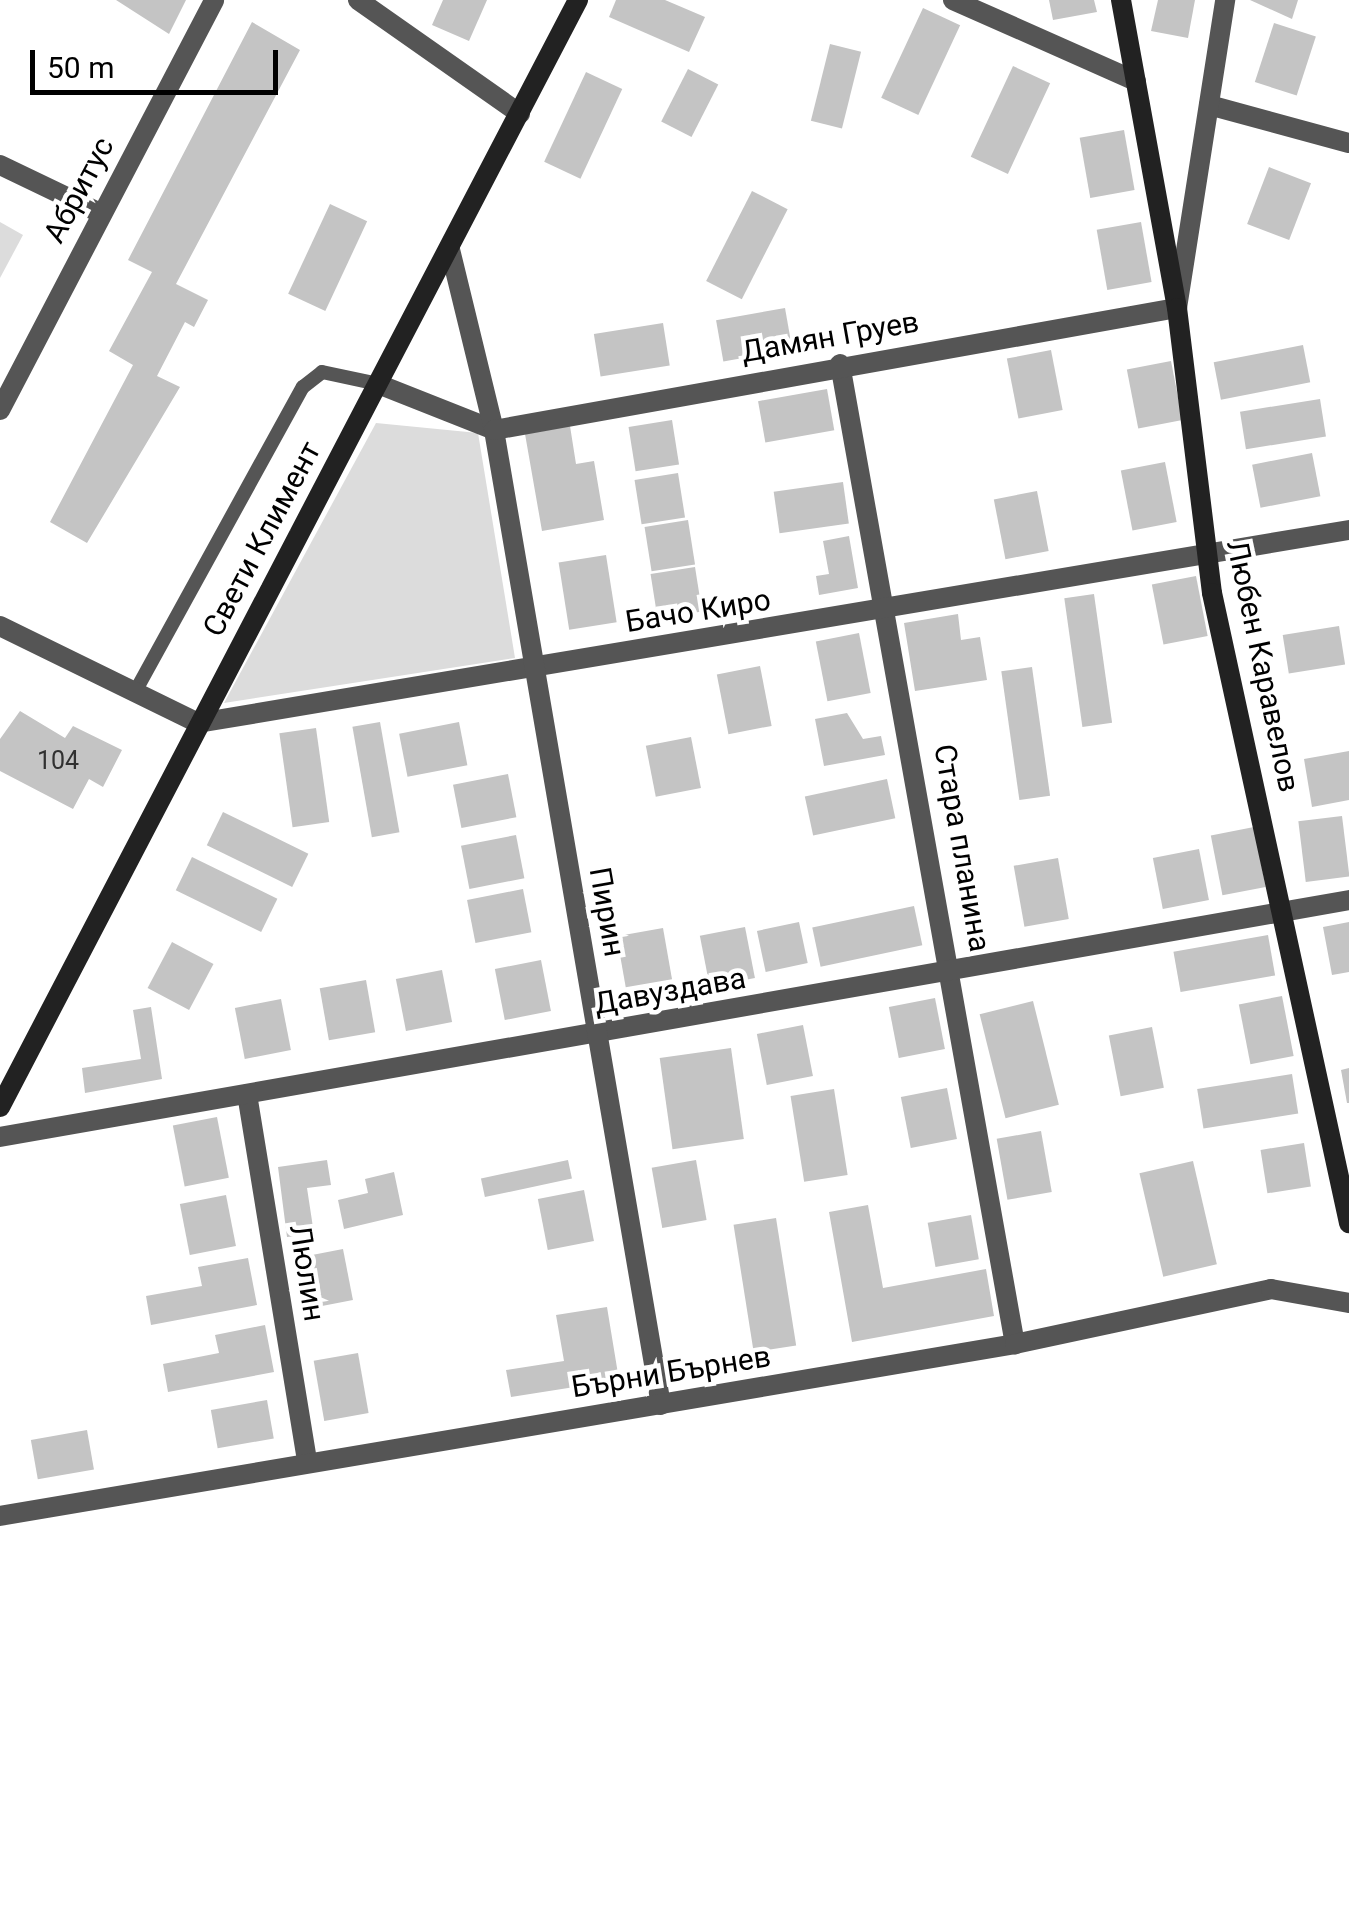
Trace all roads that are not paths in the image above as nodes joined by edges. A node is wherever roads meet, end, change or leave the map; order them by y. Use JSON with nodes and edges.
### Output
{"nodes":[{"id":1,"x":214,"y":0,"type":"edge"},
{"id":2,"x":358,"y":0,"type":"edge"},
{"id":3,"x":578,"y":0,"type":"edge"},
{"id":4,"x":953,"y":0,"type":"edge"},
{"id":5,"x":1121,"y":0,"type":"edge"},
{"id":6,"x":1225,"y":0,"type":"edge"},
{"id":7,"x":1136,"y":81,"type":"junction"},
{"id":8,"x":1209,"y":106,"type":"junction"},
{"id":9,"x":520,"y":114,"type":"junction"},
{"id":10,"x":1349,"y":143,"type":"edge"},
{"id":11,"x":0,"y":165,"type":"edge"},
{"id":12,"x":100,"y":213,"type":"junction"},
{"id":13,"x":450,"y":249,"type":"junction"},
{"id":14,"x":1177,"y":308,"type":"junction"},
{"id":15,"x":840,"y":364,"type":"junction"},
{"id":16,"x":378,"y":384,"type":"junction"},
{"id":17,"x":0,"y":410,"type":"edge"},
{"id":18,"x":494,"y":430,"type":"junction"},
{"id":19,"x":1349,"y":530,"type":"edge"},
{"id":20,"x":1207,"y":553,"type":"junction"},
{"id":21,"x":891,"y":611,"type":"junction"},
{"id":22,"x":0,"y":626,"type":"edge"},
{"id":23,"x":535,"y":668,"type":"junction"},
{"id":24,"x":135,"y":692,"type":"junction"},
{"id":25,"x":198,"y":723,"type":"junction"},
{"id":26,"x":1349,"y":900,"type":"edge"},
{"id":27,"x":1287,"y":916,"type":"junction"},
{"id":28,"x":952,"y":973,"type":"junction"},
{"id":29,"x":598,"y":1034,"type":"junction"},
{"id":30,"x":247,"y":1094,"type":"junction"},
{"id":31,"x":0,"y":1107,"type":"edge"},
{"id":32,"x":0,"y":1137,"type":"edge"},
{"id":33,"x":1349,"y":1223,"type":"edge"},
{"id":34,"x":1349,"y":1303,"type":"edge"},
{"id":35,"x":1015,"y":1344,"type":"junction"},
{"id":36,"x":661,"y":1405,"type":"junction"},
{"id":37,"x":307,"y":1461,"type":"junction"},
{"id":38,"x":0,"y":1516,"type":"edge"}],
"edges":[{"from":1,"to":12,"type":"street","name":"Абритус"},
{"from":2,"to":9,"type":"street"},
{"from":3,"to":9,"type":"street","name":"Свети Климент"},
{"from":4,"to":7,"type":"street"},
{"from":5,"to":7,"type":"street","name":"Любен Каравелов"},
{"from":6,"to":8,"type":"street"},
{"from":7,"to":14,"type":"street","name":"Любен Каравелов"},
{"from":8,"to":10,"type":"street"},
{"from":8,"to":14,"type":"street"},
{"from":9,"to":13,"type":"street","name":"Свети Климент"},
{"from":11,"to":12,"type":"street"},
{"from":12,"to":17,"type":"street","name":"Абритус"},
{"from":13,"to":16,"type":"street","name":"Свети Климент"},
{"from":13,"to":18,"type":"street","name":"Пирин"},
{"from":14,"to":15,"type":"street","name":"Дамян Груев"},
{"from":14,"to":20,"type":"street","name":"Любен Каравелов"},
{"from":15,"to":18,"type":"street","name":"Дамян Груев"},
{"from":15,"to":21,"type":"street","name":"Стара планина"},
{"from":16,"to":18,"type":"street"},
{"from":16,"to":24,"type":"lane"},
{"from":16,"to":25,"type":"street","name":"Свети Климент"},
{"from":18,"to":23,"type":"street","name":"Пирин"},
{"from":19,"to":20,"type":"street","name":"Бачо Киро"},
{"from":20,"to":21,"type":"street","name":"Бачо Киро"},
{"from":20,"to":27,"type":"street","name":"Любен Каравелов"},
{"from":21,"to":23,"type":"street","name":"Бачо Киро"},
{"from":21,"to":28,"type":"street","name":"Стара планина"},
{"from":22,"to":24,"type":"street"},
{"from":23,"to":25,"type":"street","name":"Бачо Киро"},
{"from":23,"to":29,"type":"street","name":"Пирин"},
{"from":24,"to":25,"type":"street"},
{"from":25,"to":31,"type":"street","name":"Свети Климент"},
{"from":26,"to":27,"type":"street","name":"Давуздава"},
{"from":27,"to":28,"type":"street","name":"Давуздава"},
{"from":27,"to":33,"type":"street","name":"Любен Каравелов"},
{"from":28,"to":29,"type":"street","name":"Давуздава"},
{"from":28,"to":35,"type":"street","name":"Стара планина"},
{"from":29,"to":30,"type":"street","name":"Давуздава"},
{"from":29,"to":36,"type":"street","name":"Пирин"},
{"from":30,"to":32,"type":"street","name":"Давуздава"},
{"from":30,"to":37,"type":"street","name":"Люлин"},
{"from":34,"to":35,"type":"street","name":"Бърни Бърнев"},
{"from":35,"to":36,"type":"street","name":"Бърни Бърнев"},
{"from":36,"to":37,"type":"street","name":"Бърни Бърнев"},
{"from":37,"to":38,"type":"street","name":"Бърни Бърнев"}]}
